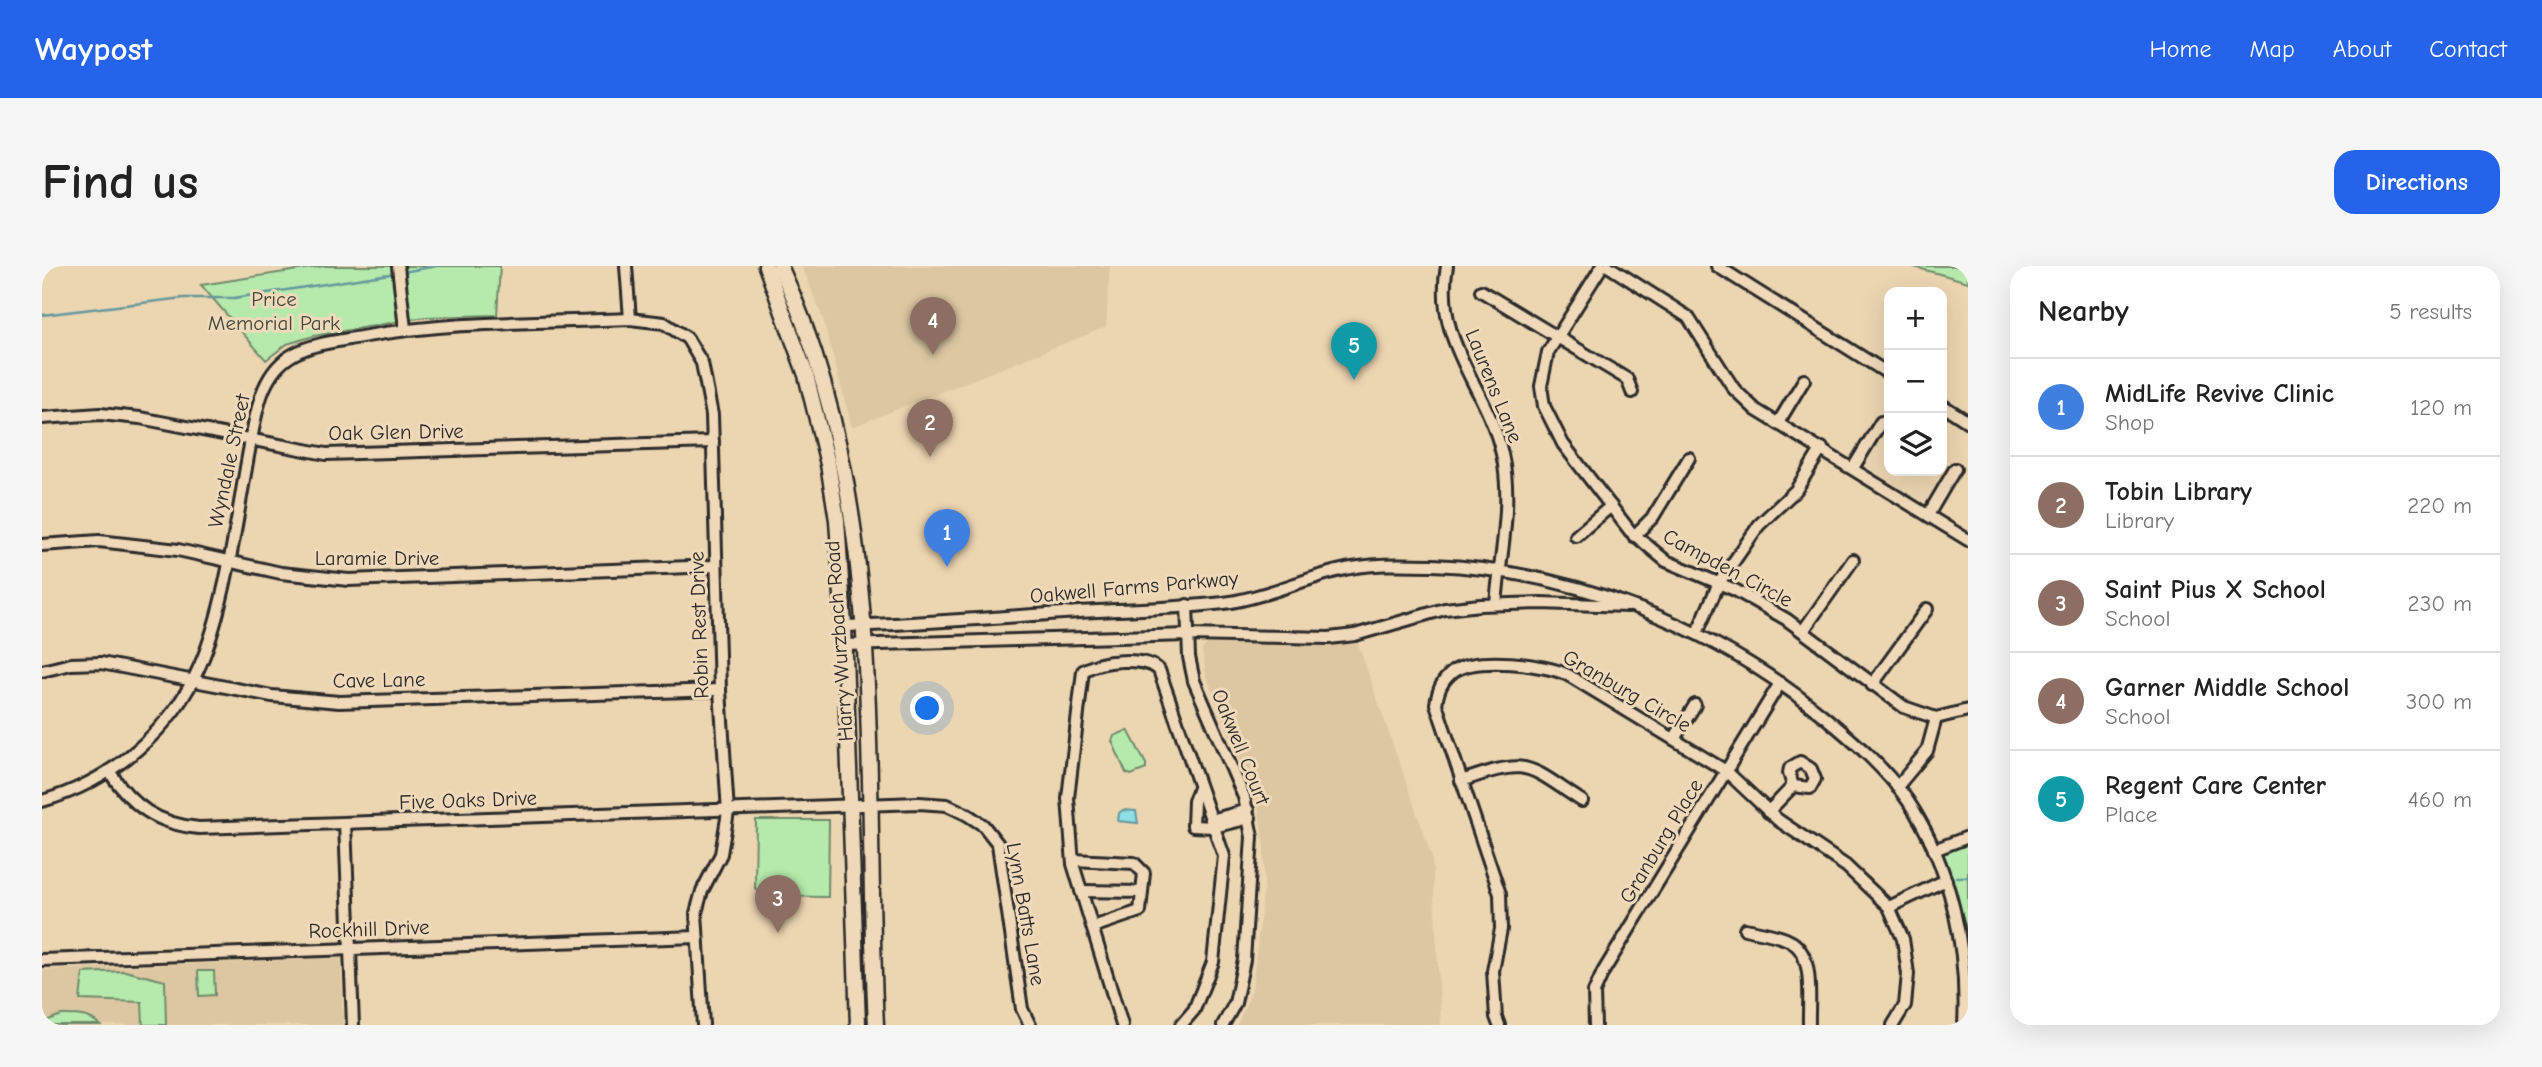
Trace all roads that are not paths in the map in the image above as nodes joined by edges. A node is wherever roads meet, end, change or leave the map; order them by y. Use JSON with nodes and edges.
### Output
{"nodes":[{"id":1,"x":398,"y":266,"type":"edge"},
{"id":2,"x":626,"y":266,"type":"edge"},
{"id":3,"x":766,"y":266,"type":"edge"},
{"id":4,"x":780,"y":266,"type":"edge"},
{"id":5,"x":1447,"y":266,"type":"edge"},
{"id":6,"x":1602,"y":266,"type":"edge"},
{"id":7,"x":1608,"y":266,"type":"edge"},
{"id":8,"x":1717,"y":266,"type":"edge"},
{"id":9,"x":1481,"y":291,"type":"dead end"},
{"id":10,"x":630,"y":320,"type":"junction"},
{"id":11,"x":405,"y":329,"type":"junction"},
{"id":12,"x":1558,"y":338,"type":"junction"},
{"id":13,"x":1884,"y":371,"type":"edge"},
{"id":14,"x":813,"y":373,"type":"junction"},
{"id":15,"x":1804,"y":380,"type":"dead end"},
{"id":16,"x":1632,"y":392,"type":"dead end"},
{"id":17,"x":1947,"y":408,"type":"edge"},
{"id":18,"x":42,"y":418,"type":"edge"},
{"id":19,"x":1881,"y":422,"type":"dead end"},
{"id":20,"x":1968,"y":422,"type":"edge"},
{"id":21,"x":1778,"y":423,"type":"junction"},
{"id":22,"x":252,"y":438,"type":"junction"},
{"id":23,"x":713,"y":442,"type":"junction"},
{"id":24,"x":1822,"y":449,"type":"junction"},
{"id":25,"x":1689,"y":458,"type":"dead end"},
{"id":26,"x":1853,"y":468,"type":"junction"},
{"id":27,"x":1955,"y":469,"type":"dead end"},
{"id":28,"x":1611,"y":506,"type":"junction"},
{"id":29,"x":1928,"y":515,"type":"junction"},
{"id":30,"x":844,"y":519,"type":"junction"},
{"id":31,"x":1576,"y":536,"type":"dead end"},
{"id":32,"x":1634,"y":536,"type":"junction"},
{"id":33,"x":1968,"y":540,"type":"edge"},
{"id":34,"x":42,"y":545,"type":"edge"},
{"id":35,"x":228,"y":560,"type":"junction"},
{"id":36,"x":1853,"y":560,"type":"dead end"},
{"id":37,"x":716,"y":566,"type":"junction"},
{"id":38,"x":1499,"y":571,"type":"junction"},
{"id":39,"x":1719,"y":583,"type":"junction"},
{"id":40,"x":1572,"y":586,"type":"junction"},
{"id":41,"x":1569,"y":603,"type":"junction"},
{"id":42,"x":1496,"y":604,"type":"junction"},
{"id":43,"x":1187,"y":605,"type":"junction"},
{"id":44,"x":1628,"y":606,"type":"junction"},
{"id":45,"x":1927,"y":609,"type":"dead end"},
{"id":46,"x":863,"y":625,"type":"junction"},
{"id":47,"x":844,"y":626,"type":"junction"},
{"id":48,"x":1803,"y":631,"type":"junction"},
{"id":49,"x":1697,"y":633,"type":"junction"},
{"id":50,"x":1188,"y":635,"type":"junction"},
{"id":51,"x":845,"y":645,"type":"junction"},
{"id":52,"x":864,"y":645,"type":"junction"},
{"id":53,"x":42,"y":671,"type":"edge"},
{"id":54,"x":192,"y":680,"type":"junction"},
{"id":55,"x":1780,"y":682,"type":"junction"},
{"id":56,"x":1872,"y":685,"type":"junction"},
{"id":57,"x":720,"y":690,"type":"junction"},
{"id":58,"x":1695,"y":705,"type":"dead end"},
{"id":59,"x":1968,"y":709,"type":"edge"},
{"id":60,"x":1936,"y":718,"type":"junction"},
{"id":61,"x":1675,"y":739,"type":"junction"},
{"id":62,"x":109,"y":771,"type":"junction"},
{"id":63,"x":1726,"y":771,"type":"junction"},
{"id":64,"x":1461,"y":781,"type":"junction"},
{"id":65,"x":1794,"y":786,"type":"dead end"},
{"id":66,"x":1897,"y":787,"type":"junction"},
{"id":67,"x":1199,"y":788,"type":"junction"},
{"id":68,"x":42,"y":800,"type":"edge"},
{"id":69,"x":1582,"y":801,"type":"dead end"},
{"id":70,"x":849,"y":805,"type":"junction"},
{"id":71,"x":869,"y":805,"type":"junction"},
{"id":72,"x":729,"y":812,"type":"junction"},
{"id":73,"x":1768,"y":812,"type":"junction"},
{"id":74,"x":1249,"y":814,"type":"junction"},
{"id":75,"x":345,"y":823,"type":"junction"},
{"id":76,"x":1213,"y":824,"type":"junction"},
{"id":77,"x":1968,"y":837,"type":"edge"},
{"id":78,"x":1934,"y":850,"type":"junction"},
{"id":79,"x":1073,"y":860,"type":"junction"},
{"id":80,"x":1946,"y":880,"type":"junction"},
{"id":81,"x":1081,"y":891,"type":"junction"},
{"id":82,"x":1142,"y":892,"type":"junction"},
{"id":83,"x":1889,"y":907,"type":"junction"},
{"id":84,"x":1093,"y":927,"type":"junction"},
{"id":85,"x":1745,"y":929,"type":"dead end"},
{"id":86,"x":697,"y":937,"type":"junction"},
{"id":87,"x":351,"y":949,"type":"junction"},
{"id":88,"x":42,"y":960,"type":"edge"},
{"id":89,"x":353,"y":1025,"type":"edge"},
{"id":90,"x":703,"y":1025,"type":"edge"},
{"id":91,"x":858,"y":1025,"type":"edge"},
{"id":92,"x":876,"y":1025,"type":"edge"},
{"id":93,"x":1030,"y":1025,"type":"edge"},
{"id":94,"x":1122,"y":1025,"type":"edge"},
{"id":95,"x":1181,"y":1025,"type":"edge"},
{"id":96,"x":1223,"y":1025,"type":"edge"},
{"id":97,"x":1499,"y":1025,"type":"edge"},
{"id":98,"x":1595,"y":1025,"type":"edge"},
{"id":99,"x":1809,"y":1025,"type":"edge"},
{"id":100,"x":1893,"y":1025,"type":"edge"},
{"id":101,"x":1964,"y":1025,"type":"edge"}],
"edges":[{"from":1,"to":11,"type":"street"},
{"from":2,"to":10,"type":"street"},
{"from":3,"to":14,"type":"main road","name":"Harry Wurzbach Road"},
{"from":4,"to":14,"type":"main road","name":"Harry Wurzbach Road"},
{"from":5,"to":38,"type":"street","name":"Laurens Lane"},
{"from":6,"to":12,"type":"street","name":"Campden Circle"},
{"from":7,"to":21,"type":"street"},
{"from":8,"to":13,"type":"street"},
{"from":9,"to":12,"type":"street"},
{"from":10,"to":11,"type":"street","name":"Wyndale Street"},
{"from":10,"to":23,"type":"street","name":"Robin Rest Drive"},
{"from":11,"to":22,"type":"street","name":"Wyndale Street"},
{"from":12,"to":16,"type":"street"},
{"from":12,"to":28,"type":"street","name":"Campden Circle"},
{"from":14,"to":30,"type":"main road","name":"Harry Wurzbach Road"},
{"from":15,"to":21,"type":"street"},
{"from":17,"to":20,"type":"street"},
{"from":18,"to":22,"type":"street","name":"Oak Glen Drive"},
{"from":19,"to":26,"type":"street"},
{"from":21,"to":24,"type":"street"},
{"from":22,"to":23,"type":"street","name":"Oak Glen Drive"},
{"from":22,"to":35,"type":"street","name":"Wyndale Street"},
{"from":23,"to":37,"type":"street","name":"Robin Rest Drive"},
{"from":24,"to":26,"type":"street"},
{"from":24,"to":39,"type":"street"},
{"from":25,"to":32,"type":"street"},
{"from":26,"to":29,"type":"street"},
{"from":27,"to":29,"type":"street"},
{"from":28,"to":31,"type":"street"},
{"from":28,"to":32,"type":"street","name":"Campden Circle"},
{"from":29,"to":33,"type":"street"},
{"from":30,"to":46,"type":"main road","name":"Harry Wurzbach Road"},
{"from":30,"to":47,"type":"main road","name":"Harry Wurzbach Road"},
{"from":32,"to":39,"type":"street","name":"Campden Circle"},
{"from":34,"to":35,"type":"street","name":"Laramie Drive"},
{"from":35,"to":37,"type":"street","name":"Laramie Drive"},
{"from":35,"to":54,"type":"street","name":"Wyndale Street"},
{"from":36,"to":48,"type":"street"},
{"from":37,"to":57,"type":"street","name":"Robin Rest Drive"},
{"from":38,"to":40,"type":"street","name":"Oakwell Farms Parkway"},
{"from":38,"to":42,"type":"street","name":"Laurens Lane"},
{"from":38,"to":43,"type":"street","name":"Oakwell Farms Parkway"},
{"from":39,"to":48,"type":"street","name":"Campden Circle"},
{"from":39,"to":49,"type":"street"},
{"from":40,"to":41,"type":"street"},
{"from":40,"to":44,"type":"street","name":"Oakwell Farms Parkway"},
{"from":41,"to":42,"type":"street","name":"Oakwell Farms Parkway"},
{"from":41,"to":44,"type":"street","name":"Oakwell Farms Parkway"},
{"from":42,"to":50,"type":"street","name":"Oakwell Farms Parkway"},
{"from":43,"to":46,"type":"street","name":"Oakwell Farms Parkway"},
{"from":43,"to":50,"type":"street","name":"Oakwell Court"},
{"from":44,"to":49,"type":"street","name":"Oakwell Farms Parkway"},
{"from":45,"to":56,"type":"street"},
{"from":46,"to":47,"type":"street","name":"Oakwell Farms Parkway"},
{"from":46,"to":52,"type":"main road","name":"Harry Wurzbach Road"},
{"from":47,"to":51,"type":"main road","name":"Harry Wurzbach Road"},
{"from":48,"to":56,"type":"street","name":"Campden Circle"},
{"from":49,"to":55,"type":"street","name":"Oakwell Farms Parkway"},
{"from":50,"to":52,"type":"street","name":"Oakwell Farms Parkway"},
{"from":50,"to":74,"type":"street","name":"Oakwell Court"},
{"from":51,"to":52,"type":"street","name":"Oakwell Farms Parkway"},
{"from":51,"to":70,"type":"main road","name":"Harry Wurzbach Road"},
{"from":52,"to":71,"type":"main road","name":"Harry Wurzbach Road"},
{"from":53,"to":54,"type":"street","name":"Cave Lane"},
{"from":54,"to":57,"type":"street","name":"Cave Lane"},
{"from":54,"to":62,"type":"street","name":"Wyndale Street"},
{"from":55,"to":63,"type":"street","name":"Granburg Place"},
{"from":55,"to":66,"type":"street","name":"Oakwell Farms Parkway"},
{"from":56,"to":60,"type":"street","name":"Campden Circle"},
{"from":57,"to":72,"type":"street","name":"Robin Rest Drive"},
{"from":58,"to":61,"type":"street"},
{"from":59,"to":60,"type":"street"},
{"from":60,"to":66,"type":"street"},
{"from":61,"to":63,"type":"street","name":"Granburg Circle"},
{"from":61,"to":64,"type":"street","name":"Granburg Circle"},
{"from":62,"to":68,"type":"street","name":"Wyndale Street"},
{"from":62,"to":75,"type":"street","name":"Five Oaks Drive"},
{"from":63,"to":73,"type":"street","name":"Granburg Circle"},
{"from":63,"to":98,"type":"street","name":"Granburg Place"},
{"from":64,"to":69,"type":"street"},
{"from":64,"to":97,"type":"street","name":"Granburg Circle"},
{"from":65,"to":73,"type":"street"},
{"from":66,"to":78,"type":"street","name":"Oakwell Farms Parkway"},
{"from":67,"to":76,"type":"street"},
{"from":67,"to":76,"type":"street"},
{"from":67,"to":79,"type":"street"},
{"from":70,"to":71,"type":"street","name":"Lynn Batts Lane"},
{"from":70,"to":72,"type":"street","name":"Five Oaks Drive"},
{"from":70,"to":91,"type":"main road","name":"Harry Wurzbach Road"},
{"from":71,"to":92,"type":"main road","name":"Harry Wurzbach Road"},
{"from":71,"to":93,"type":"street","name":"Lynn Batts Lane"},
{"from":72,"to":75,"type":"street","name":"Five Oaks Drive"},
{"from":72,"to":86,"type":"street","name":"Robin Rest Drive"},
{"from":73,"to":83,"type":"street","name":"Granburg Circle"},
{"from":74,"to":76,"type":"street"},
{"from":74,"to":96,"type":"street","name":"Oakwell Court"},
{"from":75,"to":87,"type":"street"},
{"from":76,"to":95,"type":"street"},
{"from":77,"to":78,"type":"street"},
{"from":78,"to":80,"type":"street","name":"Oakwell Farms Parkway"},
{"from":79,"to":81,"type":"street"},
{"from":79,"to":82,"type":"street"},
{"from":80,"to":83,"type":"street"},
{"from":80,"to":101,"type":"street","name":"Oakwell Farms Parkway"},
{"from":81,"to":82,"type":"street"},
{"from":81,"to":84,"type":"street"},
{"from":82,"to":84,"type":"street"},
{"from":83,"to":100,"type":"street","name":"Granburg Circle"},
{"from":84,"to":94,"type":"street"},
{"from":85,"to":99,"type":"street"},
{"from":86,"to":87,"type":"street","name":"Rockhill Drive"},
{"from":86,"to":90,"type":"street","name":"Robin Rest Drive"},
{"from":87,"to":88,"type":"street","name":"Rockhill Drive"},
{"from":87,"to":89,"type":"street"}]}
